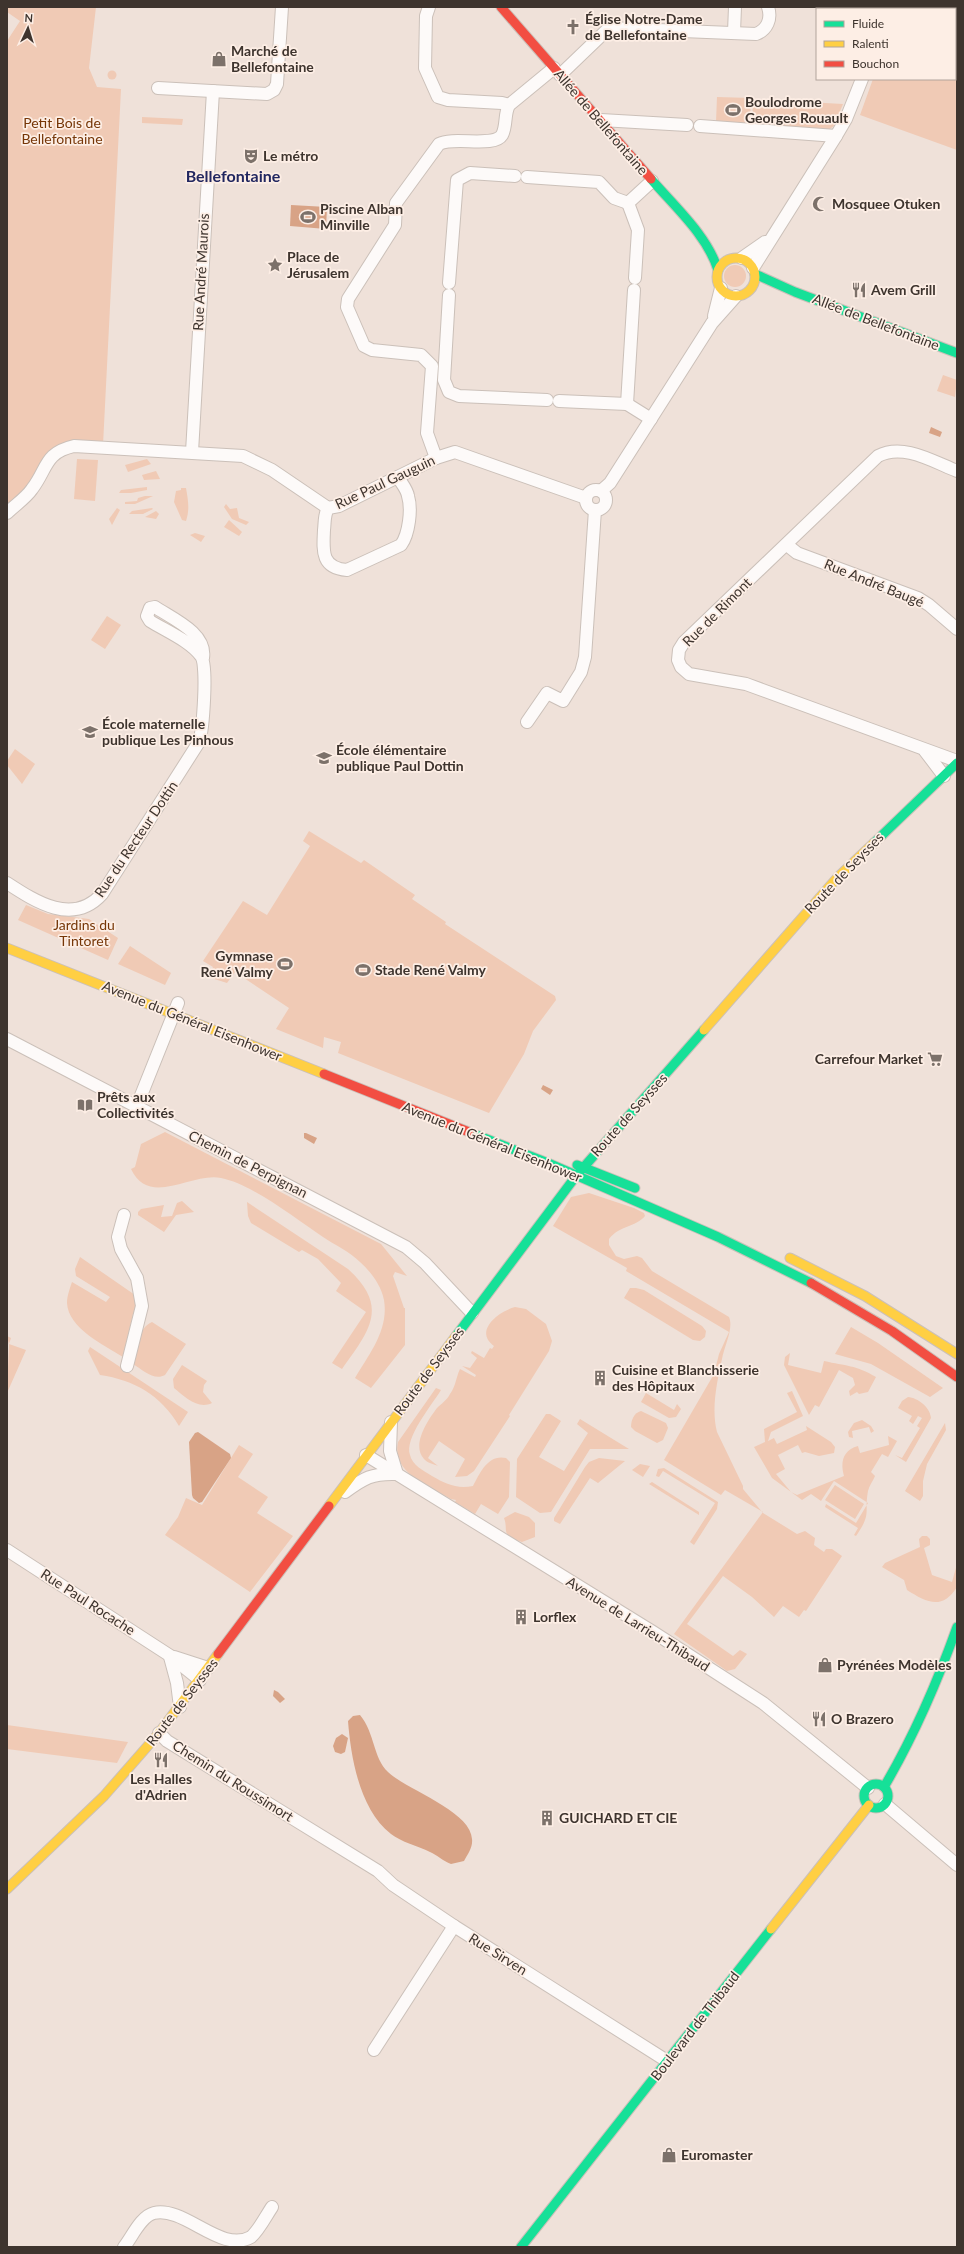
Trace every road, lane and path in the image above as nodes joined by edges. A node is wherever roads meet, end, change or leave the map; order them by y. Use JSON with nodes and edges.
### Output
{"nodes":[{"id":1,"x":282,"y":7,"type":"edge"},
{"id":2,"x":429,"y":7,"type":"edge"},
{"id":3,"x":501,"y":7,"type":"edge"},
{"id":4,"x":735,"y":7,"type":"edge"},
{"id":5,"x":768,"y":7,"type":"edge"},
{"id":6,"x":734,"y":32,"type":"junction"},
{"id":7,"x":557,"y":72,"type":"junction"},
{"id":8,"x":862,"y":80,"type":"edge"},
{"id":9,"x":158,"y":88,"type":"dead end"},
{"id":10,"x":213,"y":91,"type":"junction"},
{"id":11,"x":509,"y":105,"type":"junction"},
{"id":12,"x":601,"y":120,"type":"junction"},
{"id":13,"x":836,"y":136,"type":"junction"},
{"id":14,"x":652,"y":181,"type":"junction"},
{"id":15,"x":628,"y":203,"type":"junction"},
{"id":16,"x":775,"y":234,"type":"junction"},
{"id":17,"x":701,"y":237,"type":"junction"},
{"id":18,"x":742,"y":258,"type":"junction"},
{"id":19,"x":729,"y":259,"type":"junction"},
{"id":20,"x":718,"y":270,"type":"junction"},
{"id":21,"x":754,"y":271,"type":"junction"},
{"id":22,"x":449,"y":283,"type":"dead end"},
{"id":23,"x":752,"y":287,"type":"junction"},
{"id":24,"x":721,"y":288,"type":"junction"},
{"id":25,"x":795,"y":292,"type":"junction"},
{"id":26,"x":449,"y":295,"type":"dead end"},
{"id":27,"x":736,"y":296,"type":"junction"},
{"id":28,"x":712,"y":323,"type":"junction"},
{"id":29,"x":957,"y":353,"type":"edge"},
{"id":30,"x":627,"y":404,"type":"junction"},
{"id":31,"x":651,"y":419,"type":"junction"},
{"id":32,"x":192,"y":452,"type":"junction"},
{"id":33,"x":436,"y":458,"type":"junction"},
{"id":34,"x":957,"y":471,"type":"edge"},
{"id":35,"x":398,"y":477,"type":"junction"},
{"id":36,"x":601,"y":491,"type":"junction"},
{"id":37,"x":586,"y":498,"type":"junction"},
{"id":38,"x":328,"y":508,"type":"junction"},
{"id":39,"x":595,"y":510,"type":"junction"},
{"id":40,"x":7,"y":513,"type":"edge"},
{"id":41,"x":787,"y":545,"type":"junction"},
{"id":42,"x":957,"y":629,"type":"edge"},
{"id":43,"x":203,"y":658,"type":"junction"},
{"id":44,"x":527,"y":722,"type":"dead end"},
{"id":45,"x":925,"y":751,"type":"junction"},
{"id":46,"x":957,"y":762,"type":"edge"},
{"id":47,"x":944,"y":776,"type":"junction"},
{"id":48,"x":7,"y":884,"type":"edge"},
{"id":49,"x":7,"y":939,"type":"edge"},
{"id":50,"x":7,"y":948,"type":"edge"},
{"id":51,"x":110,"y":978,"type":"dead end"},
{"id":52,"x":174,"y":1006,"type":"junction"},
{"id":53,"x":245,"y":1032,"type":"dead end"},
{"id":54,"x":7,"y":1039,"type":"edge"},
{"id":55,"x":267,"y":1040,"type":"dead end"},
{"id":56,"x":136,"y":1108,"type":"junction"},
{"id":57,"x":583,"y":1167,"type":"junction"},
{"id":58,"x":576,"y":1176,"type":"junction"},
{"id":59,"x":643,"y":1192,"type":"dead end"},
{"id":60,"x":124,"y":1215,"type":"dead end"},
{"id":61,"x":779,"y":1253,"type":"dead end"},
{"id":62,"x":472,"y":1313,"type":"junction"},
{"id":63,"x":957,"y":1354,"type":"edge"},
{"id":64,"x":127,"y":1366,"type":"dead end"},
{"id":65,"x":957,"y":1377,"type":"edge"},
{"id":66,"x":391,"y":1422,"type":"junction"},
{"id":67,"x":366,"y":1455,"type":"junction"},
{"id":68,"x":397,"y":1474,"type":"junction"},
{"id":69,"x":335,"y":1497,"type":"junction"},
{"id":70,"x":7,"y":1550,"type":"edge"},
{"id":71,"x":957,"y":1627,"type":"edge"},
{"id":72,"x":169,"y":1655,"type":"junction"},
{"id":73,"x":208,"y":1668,"type":"junction"},
{"id":74,"x":200,"y":1680,"type":"junction"},
{"id":75,"x":180,"y":1707,"type":"junction"},
{"id":76,"x":159,"y":1733,"type":"junction"},
{"id":77,"x":884,"y":1787,"type":"junction"},
{"id":78,"x":868,"y":1788,"type":"junction"},
{"id":79,"x":885,"y":1804,"type":"junction"},
{"id":80,"x":869,"y":1805,"type":"junction"},
{"id":81,"x":957,"y":1865,"type":"edge"},
{"id":82,"x":7,"y":1889,"type":"edge"},
{"id":83,"x":454,"y":1926,"type":"junction"},
{"id":84,"x":374,"y":2050,"type":"dead end"},
{"id":85,"x":666,"y":2061,"type":"junction"},
{"id":86,"x":272,"y":2206,"type":"dead end"},
{"id":87,"x":124,"y":2247,"type":"edge"},
{"id":88,"x":521,"y":2247,"type":"edge"}],
"edges":[{"from":1,"to":10,"type":"street"},
{"from":2,"to":11,"type":"street"},
{"from":3,"to":7,"type":"main road","name":"Allée de Bellefontaine"},
{"from":4,"to":6,"type":"street"},
{"from":5,"to":6,"type":"street"},
{"from":6,"to":7,"type":"street"},
{"from":7,"to":11,"type":"street"},
{"from":7,"to":12,"type":"main road","name":"Allée de Bellefontaine"},
{"from":8,"to":13,"type":"street"},
{"from":9,"to":10,"type":"street"},
{"from":10,"to":32,"type":"street","name":"Rue André Maurois"},
{"from":11,"to":33,"type":"street"},
{"from":12,"to":13,"type":"street"},
{"from":12,"to":14,"type":"main road","name":"Allée de Bellefontaine"},
{"from":13,"to":16,"type":"street"},
{"from":14,"to":15,"type":"street"},
{"from":14,"to":17,"type":"main road","name":"Allée de Bellefontaine"},
{"from":15,"to":22,"type":"street"},
{"from":15,"to":30,"type":"street"},
{"from":16,"to":18,"type":"street"},
{"from":16,"to":21,"type":"street"},
{"from":17,"to":19,"type":"main road","name":"Allée de Bellefontaine"},
{"from":17,"to":20,"type":"main road","name":"Allée de Bellefontaine"},
{"from":18,"to":19,"type":"main road"},
{"from":18,"to":21,"type":"main road"},
{"from":19,"to":20,"type":"main road"},
{"from":20,"to":24,"type":"main road"},
{"from":21,"to":23,"type":"main road"},
{"from":21,"to":25,"type":"main road","name":"Allée de Bellefontaine"},
{"from":23,"to":25,"type":"main road","name":"Allée de Bellefontaine"},
{"from":23,"to":27,"type":"main road"},
{"from":24,"to":27,"type":"main road"},
{"from":24,"to":28,"type":"street"},
{"from":25,"to":29,"type":"main road","name":"Allée de Bellefontaine"},
{"from":26,"to":30,"type":"street"},
{"from":27,"to":28,"type":"street"},
{"from":28,"to":31,"type":"street"},
{"from":30,"to":31,"type":"street"},
{"from":31,"to":36,"type":"street"},
{"from":32,"to":38,"type":"street","name":"Rue Paul Gauguin"},
{"from":32,"to":40,"type":"street","name":"Rue Paul Gauguin"},
{"from":33,"to":35,"type":"street","name":"Rue Paul Gauguin"},
{"from":33,"to":37,"type":"street","name":"Rue Paul Gauguin"},
{"from":34,"to":41,"type":"street","name":"Rue de Rimont"},
{"from":35,"to":38,"type":"street","name":"Rue Paul Gauguin"},
{"from":35,"to":38,"type":"street"},
{"from":36,"to":37,"type":"street"},
{"from":36,"to":39,"type":"street"},
{"from":37,"to":39,"type":"street"},
{"from":39,"to":44,"type":"street"},
{"from":41,"to":42,"type":"street","name":"Rue André Baugé"},
{"from":41,"to":45,"type":"street","name":"Rue de Rimont"},
{"from":43,"to":43,"type":"street","name":"Rue du Recteur Dottin"},
{"from":43,"to":48,"type":"street","name":"Rue du Recteur Dottin"},
{"from":45,"to":46,"type":"street","name":"Rue de Rimont"},
{"from":45,"to":47,"type":"street"},
{"from":46,"to":47,"type":"main road","name":"Route de Seysses"},
{"from":47,"to":57,"type":"main road","name":"Route de Seysses"},
{"from":49,"to":51,"type":"main road","name":"Avenue du Général Eisenhower"},
{"from":50,"to":52,"type":"main road","name":"Avenue du Général Eisenhower"},
{"from":52,"to":53,"type":"main road","name":"Avenue du Général Eisenhower"},
{"from":52,"to":56,"type":"street"},
{"from":52,"to":58,"type":"main road","name":"Avenue du Général Eisenhower"},
{"from":54,"to":56,"type":"street","name":"Chemin de Perpignan"},
{"from":55,"to":57,"type":"main road","name":"Avenue du Général Eisenhower"},
{"from":56,"to":62,"type":"street","name":"Chemin de Perpignan"},
{"from":57,"to":58,"type":"main road","name":"Route de Seysses"},
{"from":57,"to":59,"type":"main road","name":"Avenue du Général Eisenhower"},
{"from":58,"to":62,"type":"main road","name":"Route de Seysses"},
{"from":58,"to":65,"type":"main road","name":"Avenue du Général Eisenhower"},
{"from":60,"to":64,"type":"street"},
{"from":61,"to":63,"type":"main road"},
{"from":62,"to":66,"type":"main road","name":"Route de Seysses"},
{"from":66,"to":67,"type":"main road","name":"Route de Seysses"},
{"from":66,"to":68,"type":"street"},
{"from":67,"to":68,"type":"street","name":"Avenue de Larrieu-Thibaud"},
{"from":67,"to":69,"type":"main road","name":"Route de Seysses"},
{"from":68,"to":69,"type":"street","name":"Route de Seysses"},
{"from":68,"to":78,"type":"street","name":"Avenue de Larrieu-Thibaud"},
{"from":69,"to":73,"type":"main road","name":"Route de Seysses"},
{"from":70,"to":72,"type":"street","name":"Rue Paul Rocache"},
{"from":71,"to":77,"type":"main road"},
{"from":72,"to":73,"type":"street","name":"Rue Paul Rocache"},
{"from":72,"to":74,"type":"street","name":"Rue Paul Rocache"},
{"from":72,"to":75,"type":"street"},
{"from":73,"to":74,"type":"main road","name":"Route de Seysses"},
{"from":74,"to":75,"type":"main road","name":"Route de Seysses"},
{"from":75,"to":76,"type":"main road","name":"Route de Seysses"},
{"from":76,"to":82,"type":"main road","name":"Route de Seysses"},
{"from":76,"to":83,"type":"street","name":"Chemin du Roussimort"},
{"from":77,"to":78,"type":"main road"},
{"from":77,"to":79,"type":"main road"},
{"from":78,"to":80,"type":"main road"},
{"from":79,"to":80,"type":"main road"},
{"from":79,"to":81,"type":"street"},
{"from":80,"to":85,"type":"main road","name":"Boulevard de Thibaud"},
{"from":83,"to":84,"type":"street","name":"Rue Sirven"},
{"from":83,"to":85,"type":"street","name":"Rue Sirven"},
{"from":85,"to":88,"type":"main road","name":"Boulevard de Thibaud"},
{"from":86,"to":87,"type":"street"}]}
